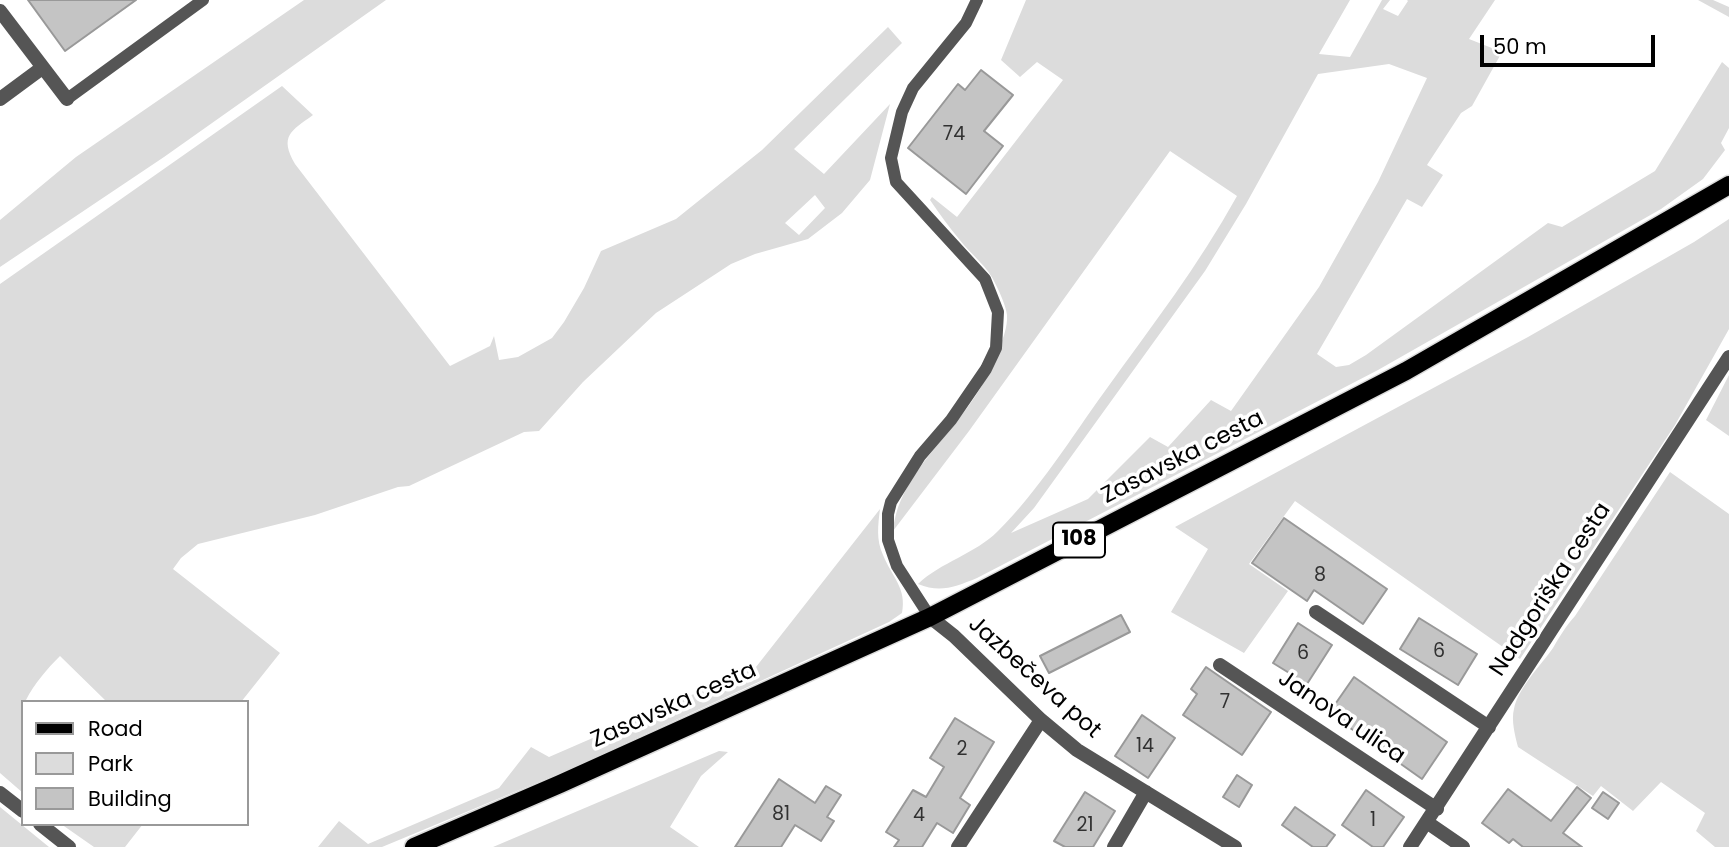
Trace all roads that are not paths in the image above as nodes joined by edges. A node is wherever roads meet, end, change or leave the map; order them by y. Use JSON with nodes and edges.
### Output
{"nodes":[{"id":1,"x":203,"y":0,"type":"edge"},
{"id":2,"x":977,"y":0,"type":"edge"},
{"id":3,"x":0,"y":11,"type":"edge"},
{"id":4,"x":42,"y":68,"type":"junction"},
{"id":5,"x":0,"y":99,"type":"edge"},
{"id":6,"x":67,"y":99,"type":"joint"},
{"id":7,"x":1729,"y":185,"type":"edge"},
{"id":8,"x":1729,"y":357,"type":"edge"},
{"id":9,"x":1316,"y":612,"type":"dead end"},
{"id":10,"x":930,"y":617,"type":"junction"},
{"id":11,"x":1220,"y":665,"type":"dead end"},
{"id":12,"x":1041,"y":720,"type":"junction"},
{"id":13,"x":1489,"y":727,"type":"junction"},
{"id":14,"x":1146,"y":792,"type":"junction"},
{"id":15,"x":0,"y":793,"type":"edge"},
{"id":16,"x":21,"y":809,"type":"edge"},
{"id":17,"x":1437,"y":809,"type":"junction"},
{"id":18,"x":1428,"y":822,"type":"junction"},
{"id":19,"x":43,"y":826,"type":"edge"},
{"id":20,"x":69,"y":847,"type":"edge"},
{"id":21,"x":414,"y":847,"type":"edge"},
{"id":22,"x":958,"y":847,"type":"edge"},
{"id":23,"x":1115,"y":847,"type":"edge"},
{"id":24,"x":1235,"y":847,"type":"edge"},
{"id":25,"x":1410,"y":847,"type":"edge"},
{"id":26,"x":1463,"y":847,"type":"edge"}],
"edges":[{"from":1,"to":6,"type":"lane"},
{"from":2,"to":10,"type":"lane"},
{"from":3,"to":4,"type":"street"},
{"from":4,"to":5,"type":"street"},
{"from":4,"to":6,"type":"street"},
{"from":7,"to":10,"type":"main road","name":"Zasavska cesta","number":"108"},
{"from":8,"to":13,"type":"street","name":"Nadgoriška cesta"},
{"from":9,"to":13,"type":"street"},
{"from":10,"to":12,"type":"street","name":"Jazbečeva pot"},
{"from":10,"to":21,"type":"main road","name":"Zasavska cesta","number":"108"},
{"from":11,"to":17,"type":"street","name":"Janova ulica"},
{"from":12,"to":14,"type":"street","name":"Jazbečeva pot"},
{"from":12,"to":22,"type":"street"},
{"from":13,"to":17,"type":"street","name":"Nadgoriška cesta"},
{"from":14,"to":23,"type":"street"},
{"from":14,"to":24,"type":"street","name":"Jazbečeva pot"},
{"from":15,"to":16,"type":"street"},
{"from":17,"to":18,"type":"street","name":"Nadgoriška cesta"},
{"from":18,"to":25,"type":"street","name":"Nadgoriška cesta"},
{"from":18,"to":26,"type":"street"},
{"from":19,"to":20,"type":"street"}]}
